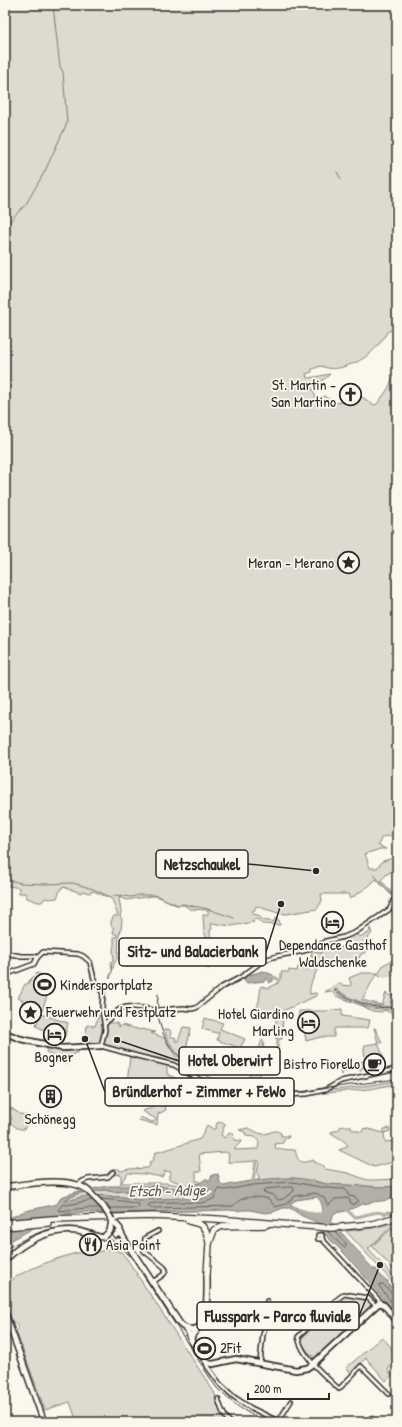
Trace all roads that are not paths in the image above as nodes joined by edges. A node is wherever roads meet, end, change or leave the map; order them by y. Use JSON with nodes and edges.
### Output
{"nodes":[{"id":1,"x":397,"y":896,"type":"edge"},
{"id":2,"x":5,"y":952,"type":"edge"},
{"id":3,"x":37,"y":958,"type":"junction"},
{"id":4,"x":5,"y":975,"type":"edge"},
{"id":5,"x":105,"y":1024,"type":"junction"},
{"id":6,"x":5,"y":1033,"type":"edge"},
{"id":7,"x":101,"y":1046,"type":"junction"},
{"id":8,"x":397,"y":1070,"type":"edge"},
{"id":9,"x":113,"y":1172,"type":"dead end"},
{"id":10,"x":77,"y":1186,"type":"junction"},
{"id":11,"x":5,"y":1187,"type":"edge"},
{"id":12,"x":397,"y":1218,"type":"edge"},
{"id":13,"x":188,"y":1220,"type":"junction"},
{"id":14,"x":397,"y":1221,"type":"edge"},
{"id":15,"x":5,"y":1223,"type":"edge"},
{"id":16,"x":266,"y":1225,"type":"junction"},
{"id":17,"x":5,"y":1227,"type":"edge"},
{"id":18,"x":112,"y":1229,"type":"junction"},
{"id":19,"x":317,"y":1229,"type":"junction"},
{"id":20,"x":158,"y":1231,"type":"dead end"},
{"id":21,"x":322,"y":1239,"type":"dead end"},
{"id":22,"x":209,"y":1244,"type":"junction"},
{"id":23,"x":5,"y":1260,"type":"edge"},
{"id":24,"x":207,"y":1274,"type":"joint"},
{"id":25,"x":153,"y":1282,"type":"junction"},
{"id":26,"x":267,"y":1301,"type":"dead end"},
{"id":27,"x":378,"y":1304,"type":"junction"},
{"id":28,"x":5,"y":1313,"type":"edge"},
{"id":29,"x":397,"y":1321,"type":"edge"},
{"id":30,"x":180,"y":1324,"type":"junction"},
{"id":31,"x":198,"y":1328,"type":"junction"},
{"id":32,"x":187,"y":1329,"type":"junction"},
{"id":33,"x":191,"y":1340,"type":"junction"},
{"id":34,"x":206,"y":1362,"type":"junction"},
{"id":35,"x":260,"y":1363,"type":"junction"},
{"id":36,"x":213,"y":1364,"type":"junction"},
{"id":37,"x":313,"y":1364,"type":"junction"},
{"id":38,"x":212,"y":1372,"type":"junction"},
{"id":39,"x":389,"y":1394,"type":"dead end"},
{"id":40,"x":218,"y":1399,"type":"dead end"},
{"id":41,"x":291,"y":1401,"type":"dead end"},
{"id":42,"x":370,"y":1418,"type":"dead end"},
{"id":43,"x":397,"y":1419,"type":"edge"},
{"id":44,"x":44,"y":1422,"type":"edge"},
{"id":45,"x":230,"y":1422,"type":"edge"},
{"id":46,"x":278,"y":1422,"type":"edge"},
{"id":47,"x":375,"y":1422,"type":"edge"},
{"id":48,"x":394,"y":1422,"type":"edge"}],
"edges":[{"from":1,"to":5,"type":"street","bridge":true},
{"from":2,"to":3,"type":"street"},
{"from":3,"to":4,"type":"street"},
{"from":3,"to":5,"type":"street"},
{"from":5,"to":7,"type":"street"},
{"from":6,"to":7,"type":"street"},
{"from":7,"to":8,"type":"street"},
{"from":9,"to":10,"type":"street"},
{"from":10,"to":11,"type":"main road"},
{"from":10,"to":18,"type":"main road","bridge":true},
{"from":12,"to":19,"type":"highway"},
{"from":13,"to":16,"type":"highway"},
{"from":13,"to":17,"type":"highway"},
{"from":13,"to":22,"type":"highway"},
{"from":14,"to":19,"type":"highway"},
{"from":15,"to":19,"type":"highway"},
{"from":16,"to":19,"type":"highway"},
{"from":16,"to":22,"type":"highway"},
{"from":18,"to":23,"type":"main road"},
{"from":18,"to":25,"type":"main road"},
{"from":20,"to":25,"type":"street"},
{"from":21,"to":27,"type":"street"},
{"from":22,"to":24,"type":"highway"},
{"from":24,"to":31,"type":"main road"},
{"from":25,"to":30,"type":"main road"},
{"from":26,"to":35,"type":"street"},
{"from":27,"to":29,"type":"street"},
{"from":27,"to":37,"type":"street"},
{"from":27,"to":37,"type":"street"},
{"from":28,"to":44,"type":"main road"},
{"from":30,"to":32,"type":"main road"},
{"from":30,"to":33,"type":"main road"},
{"from":31,"to":32,"type":"main road"},
{"from":31,"to":33,"type":"main road"},
{"from":32,"to":33,"type":"street"},
{"from":33,"to":34,"type":"street"},
{"from":34,"to":36,"type":"street"},
{"from":34,"to":38,"type":"street"},
{"from":35,"to":36,"type":"street"},
{"from":35,"to":37,"type":"street"},
{"from":36,"to":38,"type":"street"},
{"from":37,"to":39,"type":"street"},
{"from":38,"to":46,"type":"street"},
{"from":40,"to":45,"type":"street"},
{"from":41,"to":46,"type":"street"},
{"from":42,"to":47,"type":"street"},
{"from":43,"to":48,"type":"street"}]}
